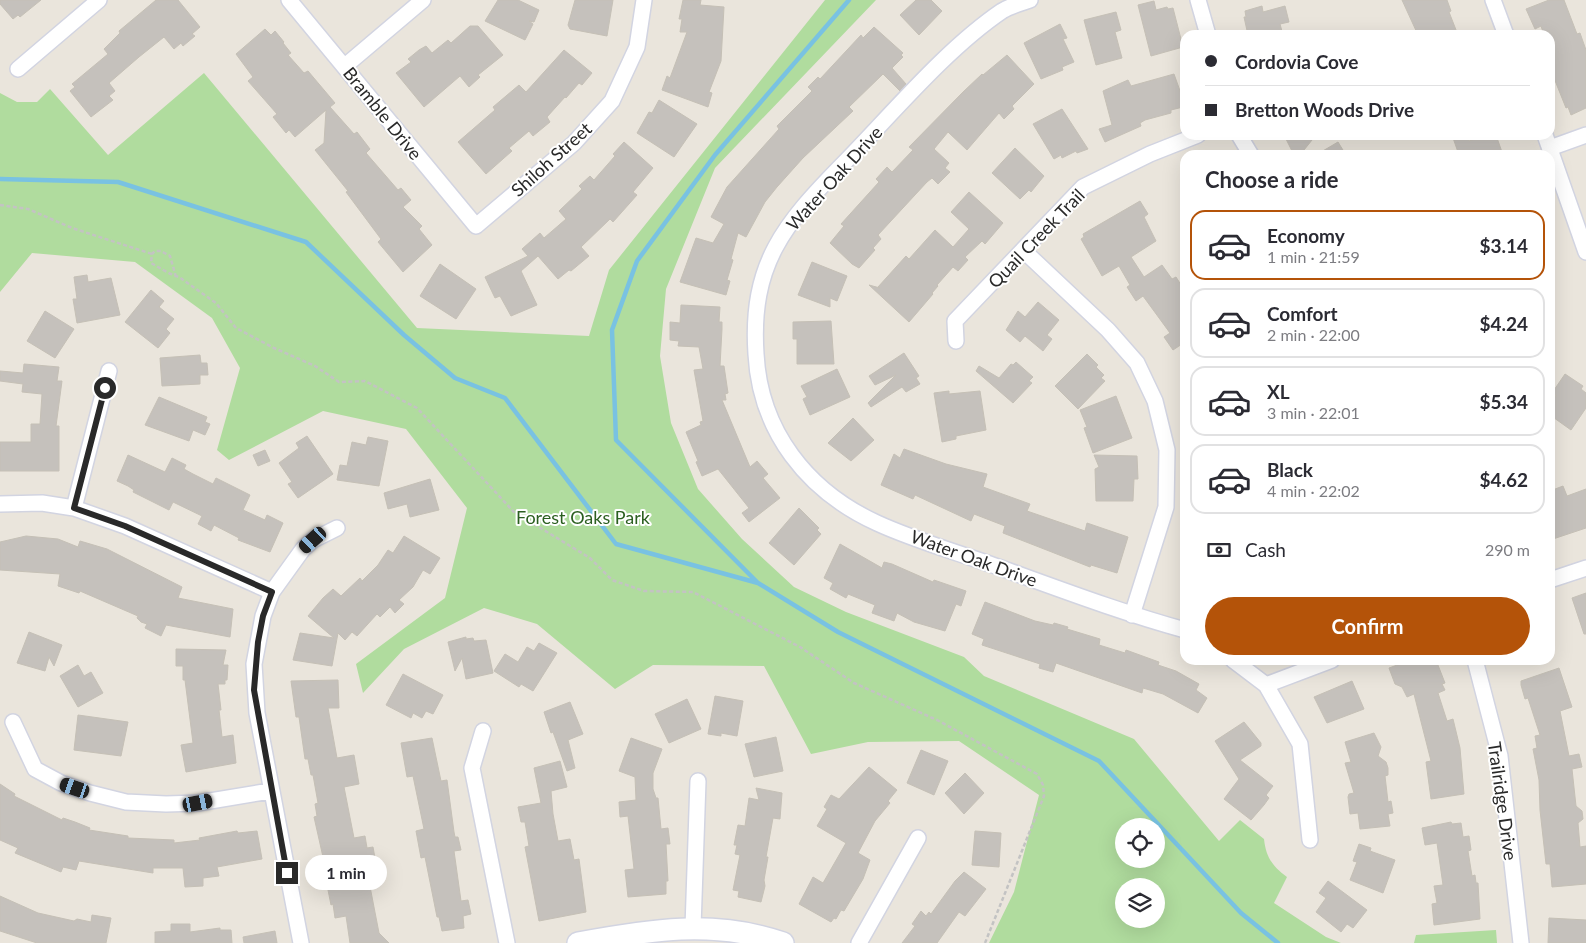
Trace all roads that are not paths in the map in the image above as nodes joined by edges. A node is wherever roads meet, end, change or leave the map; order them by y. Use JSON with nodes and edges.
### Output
{"nodes":[{"id":1,"x":98,"y":0,"type":"edge"},
{"id":2,"x":289,"y":0,"type":"edge"},
{"id":3,"x":423,"y":0,"type":"edge"},
{"id":4,"x":644,"y":0,"type":"edge"},
{"id":5,"x":1030,"y":0,"type":"edge"},
{"id":6,"x":1198,"y":0,"type":"edge"},
{"id":7,"x":1493,"y":0,"type":"edge"},
{"id":8,"x":1207,"y":30,"type":"edge"},
{"id":9,"x":1504,"y":30,"type":"edge"},
{"id":10,"x":345,"y":66,"type":"junction"},
{"id":11,"x":18,"y":69,"type":"dead end"},
{"id":12,"x":1586,"y":135,"type":"edge"},
{"id":13,"x":1185,"y":140,"type":"edge"},
{"id":14,"x":1555,"y":140,"type":"edge"},
{"id":15,"x":1555,"y":161,"type":"edge"},
{"id":16,"x":476,"y":226,"type":"joint"},
{"id":17,"x":1023,"y":250,"type":"junction"},
{"id":18,"x":1586,"y":252,"type":"edge"},
{"id":19,"x":956,"y":341,"type":"dead end"},
{"id":20,"x":109,"y":371,"type":"dead end"},
{"id":21,"x":0,"y":504,"type":"edge"},
{"id":22,"x":74,"y":508,"type":"junction"},
{"id":23,"x":337,"y":528,"type":"dead end"},
{"id":24,"x":1586,"y":568,"type":"edge"},
{"id":25,"x":1555,"y":578,"type":"edge"},
{"id":26,"x":272,"y":592,"type":"junction"},
{"id":27,"x":1132,"y":615,"type":"junction"},
{"id":28,"x":1180,"y":629,"type":"edge"},
{"id":29,"x":1240,"y":665,"type":"edge"},
{"id":30,"x":1319,"y":665,"type":"edge"},
{"id":31,"x":1475,"y":665,"type":"edge"},
{"id":32,"x":1266,"y":685,"type":"junction"},
{"id":33,"x":13,"y":722,"type":"dead end"},
{"id":34,"x":483,"y":731,"type":"dead end"},
{"id":35,"x":698,"y":781,"type":"dead end"},
{"id":36,"x":270,"y":791,"type":"junction"},
{"id":37,"x":918,"y":838,"type":"dead end"},
{"id":38,"x":1310,"y":840,"type":"dead end"},
{"id":39,"x":693,"y":927,"type":"junction"},
{"id":40,"x":301,"y":943,"type":"edge"},
{"id":41,"x":507,"y":943,"type":"edge"},
{"id":42,"x":578,"y":943,"type":"edge"},
{"id":43,"x":783,"y":943,"type":"edge"},
{"id":44,"x":859,"y":943,"type":"edge"},
{"id":45,"x":1521,"y":943,"type":"edge"}],
"edges":[{"from":1,"to":11,"type":"street"},
{"from":2,"to":10,"type":"street","name":"Bramble Drive"},
{"from":3,"to":10,"type":"street"},
{"from":4,"to":16,"type":"street","name":"Shiloh Street"},
{"from":5,"to":27,"type":"street","name":"Water Oak Drive"},
{"from":6,"to":8,"type":"street"},
{"from":7,"to":9,"type":"street"},
{"from":10,"to":16,"type":"street","name":"Bramble Drive"},
{"from":12,"to":14,"type":"street"},
{"from":13,"to":17,"type":"street","name":"Quail Creek Trail"},
{"from":15,"to":18,"type":"street"},
{"from":17,"to":19,"type":"street","name":"Quail Creek Trail"},
{"from":17,"to":27,"type":"street"},
{"from":20,"to":22,"type":"street"},
{"from":21,"to":22,"type":"street"},
{"from":22,"to":26,"type":"street"},
{"from":23,"to":26,"type":"street"},
{"from":24,"to":25,"type":"street"},
{"from":26,"to":36,"type":"street"},
{"from":27,"to":28,"type":"street","name":"Water Oak Drive"},
{"from":29,"to":32,"type":"street"},
{"from":30,"to":32,"type":"street"},
{"from":31,"to":45,"type":"street","name":"Trailridge Drive"},
{"from":32,"to":38,"type":"street"},
{"from":33,"to":36,"type":"street"},
{"from":34,"to":41,"type":"street"},
{"from":35,"to":39,"type":"street"},
{"from":36,"to":40,"type":"street"},
{"from":37,"to":44,"type":"street"},
{"from":39,"to":42,"type":"street"},
{"from":39,"to":43,"type":"street"}]}
